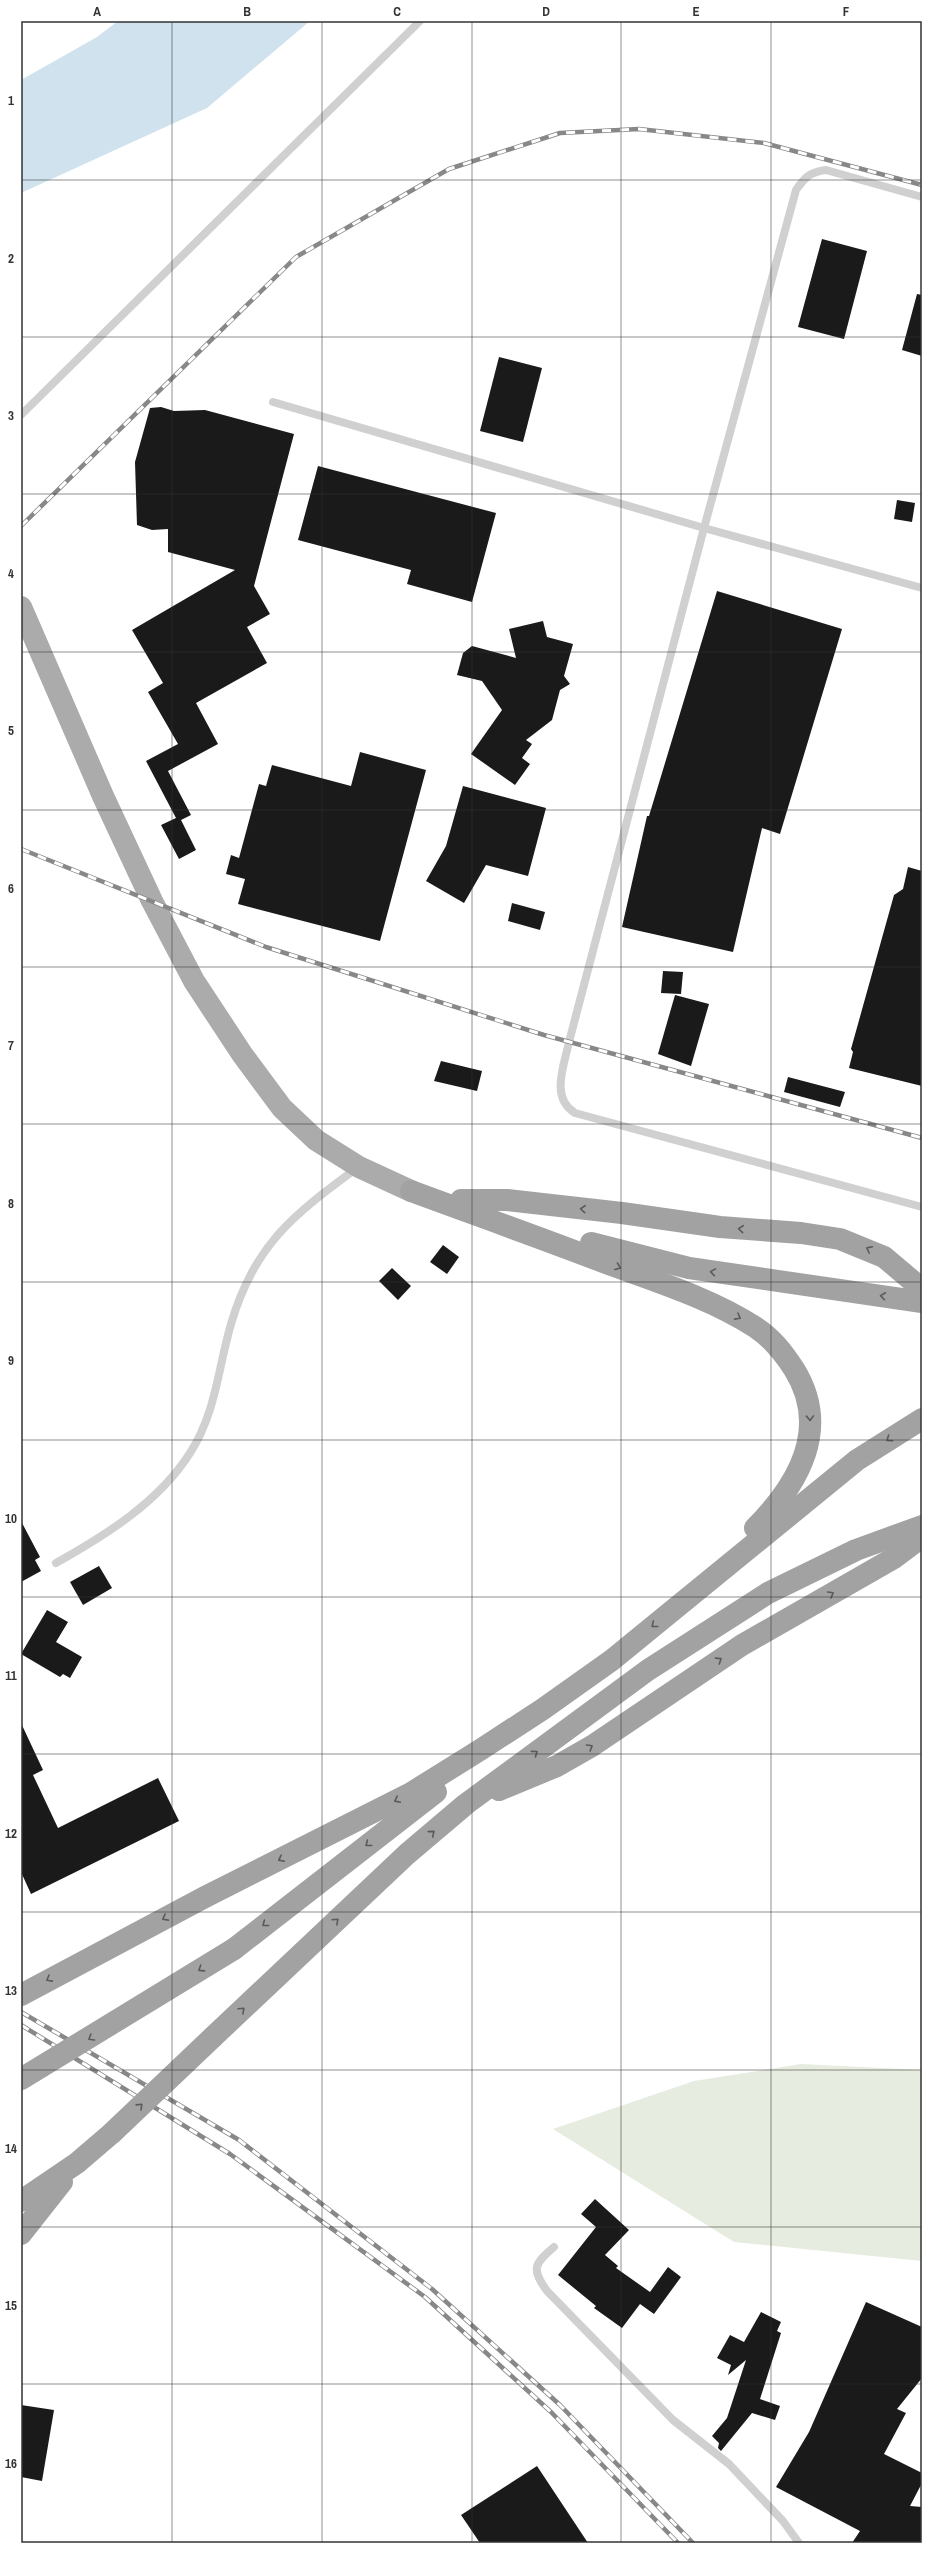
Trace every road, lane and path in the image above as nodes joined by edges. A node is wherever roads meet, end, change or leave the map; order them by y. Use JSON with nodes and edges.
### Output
{"nodes":[{"id":1,"x":420,"y":21,"type":"edge"},
{"id":2,"x":922,"y":197,"type":"edge"},
{"id":3,"x":274,"y":402,"type":"dead end"},
{"id":4,"x":21,"y":415,"type":"edge"},
{"id":5,"x":704,"y":528,"type":"junction"},
{"id":6,"x":922,"y":588,"type":"edge"},
{"id":7,"x":21,"y":607,"type":"edge"},
{"id":8,"x":359,"y":1167,"type":"junction"},
{"id":9,"x":411,"y":1191,"type":"junction"},
{"id":10,"x":460,"y":1200,"type":"junction"},
{"id":11,"x":922,"y":1207,"type":"edge"},
{"id":12,"x":922,"y":1289,"type":"edge"},
{"id":13,"x":922,"y":1302,"type":"edge"},
{"id":14,"x":922,"y":1419,"type":"edge"},
{"id":15,"x":922,"y":1526,"type":"edge"},
{"id":16,"x":922,"y":1537,"type":"edge"},
{"id":17,"x":56,"y":1563,"type":"dead end"},
{"id":18,"x":685,"y":1600,"type":"junction"},
{"id":19,"x":543,"y":1709,"type":"junction"},
{"id":20,"x":466,"y":1804,"type":"junction"},
{"id":21,"x":21,"y":1995,"type":"edge"},
{"id":22,"x":21,"y":2079,"type":"edge"},
{"id":23,"x":77,"y":2163,"type":"junction"},
{"id":24,"x":21,"y":2201,"type":"edge"},
{"id":25,"x":21,"y":2234,"type":"edge"},
{"id":26,"x":554,"y":2247,"type":"dead end"},
{"id":27,"x":798,"y":2543,"type":"edge"}],
"edges":[{"from":1,"to":4,"type":"lane"},
{"from":2,"to":5,"type":"lane"},
{"from":3,"to":5,"type":"lane"},
{"from":5,"to":6,"type":"lane"},
{"from":5,"to":11,"type":"lane"},
{"from":7,"to":8,"type":"main road"},
{"from":8,"to":9,"type":"main road"},
{"from":8,"to":17,"type":"lane"},
{"from":9,"to":10,"type":"highway"},
{"from":9,"to":18,"type":"highway","one_way":true},
{"from":12,"to":10,"type":"highway","one_way":true},
{"from":13,"to":10,"type":"highway","one_way":true},
{"from":14,"to":18,"type":"highway","one_way":true},
{"from":20,"to":15,"type":"highway","one_way":true},
{"from":20,"to":16,"type":"highway","one_way":true},
{"from":18,"to":19,"type":"highway","one_way":true},
{"from":19,"to":21,"type":"highway","one_way":true},
{"from":19,"to":22,"type":"highway","one_way":true,"bridge":true},
{"from":23,"to":20,"type":"highway","one_way":true,"bridge":true},
{"from":23,"to":24,"type":"highway"},
{"from":23,"to":25,"type":"highway"},
{"from":26,"to":27,"type":"lane"}]}
